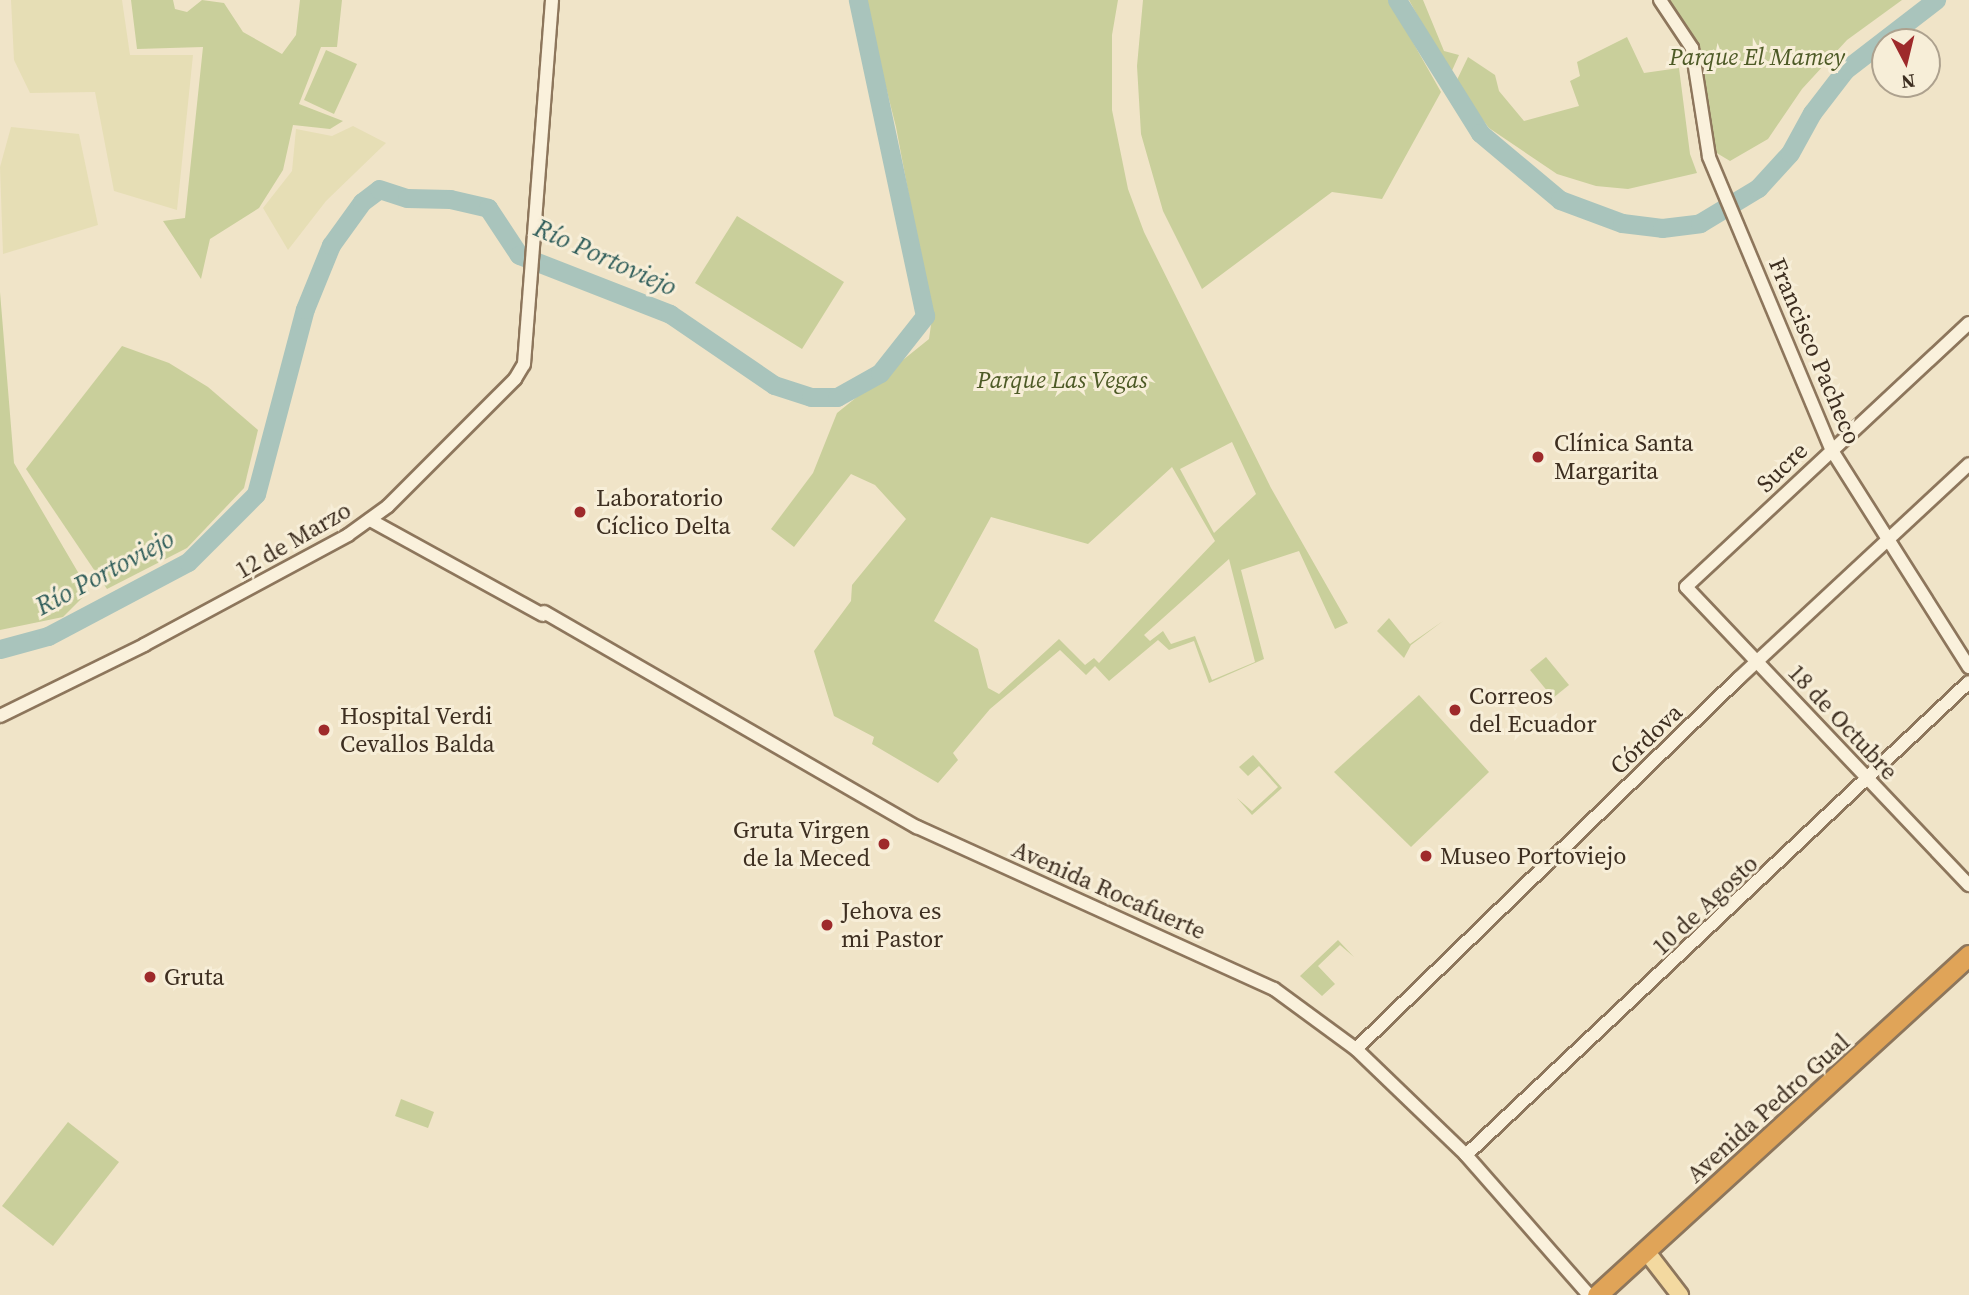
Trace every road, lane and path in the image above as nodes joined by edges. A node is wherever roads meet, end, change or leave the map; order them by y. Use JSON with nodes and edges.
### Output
{"nodes":[{"id":1,"x":552,"y":0,"type":"edge"},
{"id":2,"x":1660,"y":0,"type":"edge"},
{"id":3,"x":1969,"y":323,"type":"edge"},
{"id":4,"x":1832,"y":448,"type":"junction"},
{"id":5,"x":1969,"y":464,"type":"edge"},
{"id":6,"x":374,"y":518,"type":"junction"},
{"id":7,"x":1887,"y":538,"type":"junction"},
{"id":8,"x":1686,"y":587,"type":"joint"},
{"id":9,"x":1757,"y":661,"type":"junction"},
{"id":10,"x":1969,"y":667,"type":"edge"},
{"id":11,"x":1969,"y":682,"type":"edge"},
{"id":12,"x":0,"y":716,"type":"edge"},
{"id":13,"x":1869,"y":779,"type":"junction"},
{"id":14,"x":1969,"y":885,"type":"edge"},
{"id":15,"x":1969,"y":955,"type":"edge"},
{"id":16,"x":1356,"y":1049,"type":"junction"},
{"id":17,"x":1466,"y":1155,"type":"junction"},
{"id":18,"x":1646,"y":1251,"type":"junction"},
{"id":19,"x":1589,"y":1295,"type":"edge"},
{"id":20,"x":1597,"y":1295,"type":"edge"},
{"id":21,"x":1680,"y":1295,"type":"edge"}],
"edges":[{"from":1,"to":6,"type":"street","name":"12 de Marzo"},
{"from":2,"to":4,"type":"street","name":"Francisco Pacheco"},
{"from":3,"to":4,"type":"street","name":"Sucre"},
{"from":4,"to":7,"type":"street","name":"Francisco Pacheco"},
{"from":4,"to":8,"type":"street","name":"Sucre"},
{"from":5,"to":7,"type":"street","name":"Córdova"},
{"from":6,"to":12,"type":"street","name":"12 de Marzo"},
{"from":6,"to":16,"type":"street","name":"Avenida Rocafuerte"},
{"from":7,"to":9,"type":"street","name":"Córdova"},
{"from":7,"to":10,"type":"street","name":"Francisco Pacheco"},
{"from":8,"to":9,"type":"street","name":"18 de Octubre"},
{"from":9,"to":13,"type":"street","name":"18 de Octubre"},
{"from":9,"to":16,"type":"street","name":"Córdova"},
{"from":11,"to":13,"type":"street","name":"10 de Agosto"},
{"from":13,"to":14,"type":"street","name":"18 de Octubre"},
{"from":13,"to":17,"type":"street","name":"10 de Agosto"},
{"from":15,"to":18,"type":"highway","name":"Avenida Pedro Gual"},
{"from":16,"to":17,"type":"street","name":"Avenida Rocafuerte"},
{"from":17,"to":19,"type":"street","name":"Avenida Rocafuerte"},
{"from":18,"to":20,"type":"highway","name":"Avenida Pedro Gual"},
{"from":18,"to":21,"type":"main road"}]}
